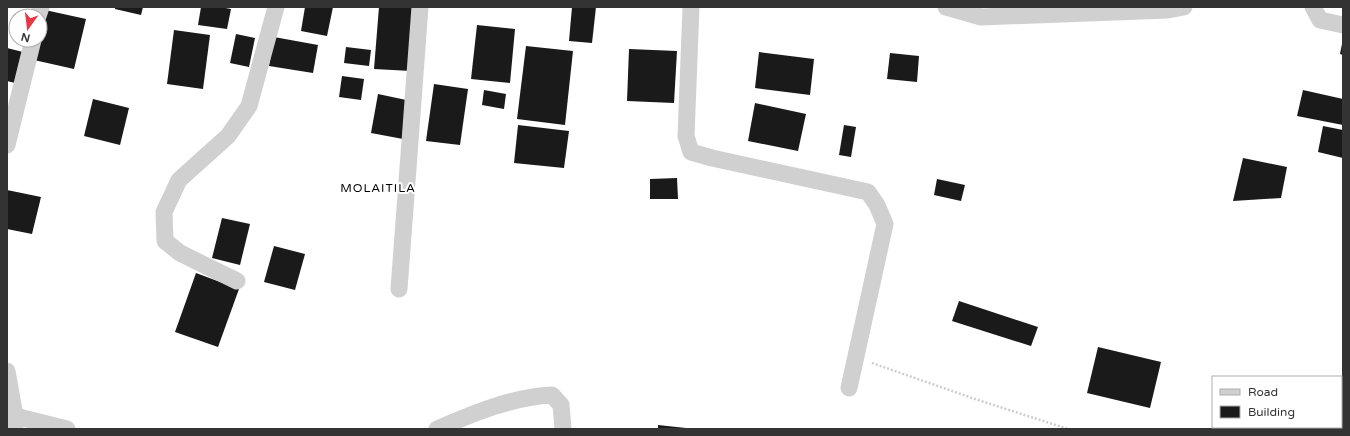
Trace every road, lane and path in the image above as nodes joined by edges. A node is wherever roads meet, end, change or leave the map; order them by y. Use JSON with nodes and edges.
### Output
{"nodes":[{"id":1,"x":276,"y":7,"type":"edge"},
{"id":2,"x":420,"y":7,"type":"edge"},
{"id":3,"x":691,"y":7,"type":"edge"},
{"id":4,"x":946,"y":7,"type":"edge"},
{"id":5,"x":1184,"y":7,"type":"edge"},
{"id":6,"x":1313,"y":7,"type":"edge"},
{"id":7,"x":1343,"y":26,"type":"edge"},
{"id":8,"x":31,"y":48,"type":"edge"},
{"id":9,"x":7,"y":145,"type":"edge"},
{"id":10,"x":237,"y":281,"type":"dead end"},
{"id":11,"x":399,"y":289,"type":"dead end"},
{"id":12,"x":855,"y":357,"type":"junction"},
{"id":13,"x":7,"y":371,"type":"edge"},
{"id":14,"x":849,"y":388,"type":"dead end"},
{"id":15,"x":15,"y":423,"type":"edge"},
{"id":16,"x":67,"y":429,"type":"edge"},
{"id":17,"x":437,"y":429,"type":"edge"},
{"id":18,"x":563,"y":429,"type":"edge"},
{"id":19,"x":1068,"y":429,"type":"edge"}],
"edges":[{"from":1,"to":10,"type":"street"},
{"from":2,"to":11,"type":"street"},
{"from":3,"to":12,"type":"street"},
{"from":4,"to":5,"type":"street"},
{"from":6,"to":7,"type":"street"},
{"from":8,"to":9,"type":"street"},
{"from":12,"to":14,"type":"street"},
{"from":12,"to":19,"type":"path"},
{"from":13,"to":15,"type":"street"},
{"from":15,"to":16,"type":"street"},
{"from":17,"to":18,"type":"street"}]}
